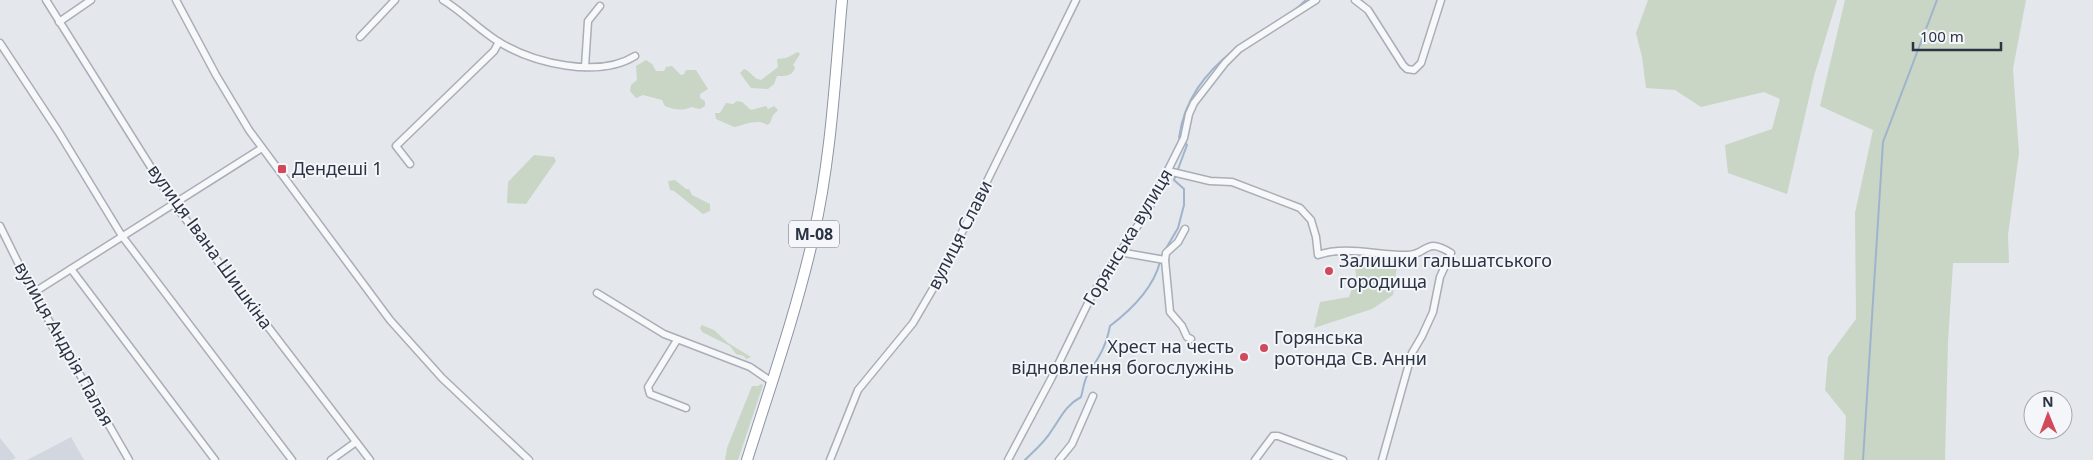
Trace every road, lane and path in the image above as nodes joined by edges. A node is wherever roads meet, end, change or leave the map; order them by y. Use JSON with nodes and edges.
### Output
{"nodes":[{"id":1,"x":46,"y":0,"type":"edge"},
{"id":2,"x":91,"y":0,"type":"edge"},
{"id":3,"x":176,"y":0,"type":"edge"},
{"id":4,"x":395,"y":0,"type":"edge"},
{"id":5,"x":443,"y":0,"type":"edge"},
{"id":6,"x":842,"y":0,"type":"edge"},
{"id":7,"x":1076,"y":0,"type":"edge"},
{"id":8,"x":1316,"y":0,"type":"edge"},
{"id":9,"x":1355,"y":0,"type":"edge"},
{"id":10,"x":1441,"y":0,"type":"edge"},
{"id":11,"x":600,"y":6,"type":"dead end"},
{"id":12,"x":59,"y":22,"type":"junction"},
{"id":13,"x":360,"y":37,"type":"dead end"},
{"id":14,"x":499,"y":42,"type":"junction"},
{"id":15,"x":0,"y":43,"type":"edge"},
{"id":16,"x":635,"y":56,"type":"dead end"},
{"id":17,"x":585,"y":67,"type":"junction"},
{"id":18,"x":262,"y":148,"type":"junction"},
{"id":19,"x":410,"y":164,"type":"dead end"},
{"id":20,"x":1174,"y":172,"type":"junction"},
{"id":21,"x":174,"y":204,"type":"junction"},
{"id":22,"x":0,"y":226,"type":"edge"},
{"id":23,"x":1185,"y":229,"type":"dead end"},
{"id":24,"x":122,"y":236,"type":"junction"},
{"id":25,"x":1119,"y":252,"type":"junction"},
{"id":26,"x":1165,"y":260,"type":"junction"},
{"id":27,"x":72,"y":268,"type":"junction"},
{"id":28,"x":597,"y":292,"type":"dead end"},
{"id":29,"x":33,"y":293,"type":"junction"},
{"id":30,"x":1191,"y":339,"type":"dead end"},
{"id":31,"x":677,"y":340,"type":"junction"},
{"id":32,"x":772,"y":382,"type":"junction"},
{"id":33,"x":1093,"y":396,"type":"dead end"},
{"id":34,"x":686,"y":408,"type":"dead end"},
{"id":35,"x":356,"y":442,"type":"junction"},
{"id":36,"x":129,"y":460,"type":"edge"},
{"id":37,"x":215,"y":460,"type":"edge"},
{"id":38,"x":292,"y":460,"type":"edge"},
{"id":39,"x":331,"y":460,"type":"edge"},
{"id":40,"x":370,"y":460,"type":"edge"},
{"id":41,"x":530,"y":460,"type":"edge"},
{"id":42,"x":747,"y":460,"type":"edge"},
{"id":43,"x":830,"y":460,"type":"edge"},
{"id":44,"x":1008,"y":460,"type":"edge"},
{"id":45,"x":1059,"y":460,"type":"edge"},
{"id":46,"x":1255,"y":460,"type":"edge"},
{"id":47,"x":1343,"y":460,"type":"edge"},
{"id":48,"x":1382,"y":460,"type":"edge"}],
"edges":[{"from":1,"to":12,"type":"street","name":"вулиця Івана Шишкіна"},
{"from":2,"to":12,"type":"street"},
{"from":3,"to":18,"type":"street"},
{"from":4,"to":13,"type":"street"},
{"from":5,"to":14,"type":"street"},
{"from":6,"to":32,"type":"highway","number":"М-08"},
{"from":7,"to":43,"type":"street","name":"вулиця Слави"},
{"from":8,"to":20,"type":"street","name":"Горянська вулиця"},
{"from":9,"to":10,"type":"street"},
{"from":11,"to":17,"type":"street"},
{"from":12,"to":21,"type":"street","name":"вулиця Івана Шишкіна"},
{"from":14,"to":17,"type":"street"},
{"from":14,"to":19,"type":"street"},
{"from":15,"to":24,"type":"street"},
{"from":16,"to":17,"type":"street"},
{"from":18,"to":21,"type":"street"},
{"from":18,"to":41,"type":"street"},
{"from":20,"to":25,"type":"street","name":"Горянська вулиця"},
{"from":20,"to":48,"type":"street"},
{"from":21,"to":24,"type":"street"},
{"from":21,"to":35,"type":"street","name":"вулиця Івана Шишкіна"},
{"from":22,"to":29,"type":"street","name":"вулиця Андрія Палая"},
{"from":23,"to":26,"type":"street"},
{"from":24,"to":27,"type":"street"},
{"from":24,"to":38,"type":"street"},
{"from":25,"to":26,"type":"street"},
{"from":25,"to":44,"type":"street","name":"Горянська вулиця"},
{"from":26,"to":30,"type":"street"},
{"from":27,"to":29,"type":"street"},
{"from":27,"to":37,"type":"street"},
{"from":28,"to":31,"type":"street"},
{"from":29,"to":36,"type":"street","name":"вулиця Андрія Палая"},
{"from":31,"to":32,"type":"street"},
{"from":31,"to":34,"type":"street"},
{"from":32,"to":42,"type":"highway","number":"М-08"},
{"from":33,"to":45,"type":"street"},
{"from":35,"to":39,"type":"street"},
{"from":35,"to":40,"type":"street","name":"вулиця Івана Шишкіна"},
{"from":46,"to":47,"type":"street"}]}
